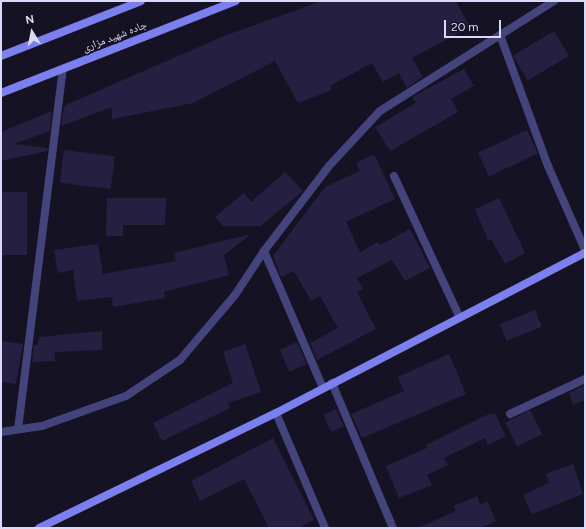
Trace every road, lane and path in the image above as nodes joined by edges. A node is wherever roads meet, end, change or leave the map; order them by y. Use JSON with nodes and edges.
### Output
{"nodes":[{"id":1,"x":141,"y":1,"type":"edge"},
{"id":2,"x":236,"y":1,"type":"edge"},
{"id":3,"x":554,"y":1,"type":"edge"},
{"id":4,"x":500,"y":35,"type":"junction"},
{"id":5,"x":1,"y":56,"type":"edge"},
{"id":6,"x":63,"y":69,"type":"junction"},
{"id":7,"x":1,"y":93,"type":"edge"},
{"id":8,"x":394,"y":176,"type":"dead end"},
{"id":9,"x":585,"y":250,"type":"edge"},
{"id":10,"x":264,"y":251,"type":"junction"},
{"id":11,"x":585,"y":253,"type":"edge"},
{"id":12,"x":459,"y":316,"type":"junction"},
{"id":13,"x":585,"y":379,"type":"edge"},
{"id":14,"x":332,"y":383,"type":"junction"},
{"id":15,"x":323,"y":388,"type":"junction"},
{"id":16,"x":276,"y":413,"type":"junction"},
{"id":17,"x":510,"y":414,"type":"dead end"},
{"id":18,"x":18,"y":429,"type":"junction"},
{"id":19,"x":1,"y":432,"type":"edge"},
{"id":20,"x":39,"y":528,"type":"edge"},
{"id":21,"x":325,"y":528,"type":"edge"},
{"id":22,"x":393,"y":528,"type":"edge"}],
"edges":[{"from":1,"to":5,"type":"street"},
{"from":2,"to":6,"type":"street","name":"جاده شهید مزاری"},
{"from":3,"to":4,"type":"street"},
{"from":4,"to":9,"type":"street"},
{"from":4,"to":10,"type":"street"},
{"from":6,"to":7,"type":"street","name":"جاده شهید مزاری"},
{"from":6,"to":18,"type":"street"},
{"from":8,"to":12,"type":"street"},
{"from":10,"to":15,"type":"street"},
{"from":10,"to":18,"type":"street"},
{"from":11,"to":12,"type":"street"},
{"from":12,"to":14,"type":"street"},
{"from":13,"to":17,"type":"street"},
{"from":14,"to":15,"type":"street"},
{"from":14,"to":22,"type":"street"},
{"from":15,"to":16,"type":"street"},
{"from":16,"to":20,"type":"street"},
{"from":16,"to":21,"type":"street"},
{"from":18,"to":19,"type":"street"}]}
